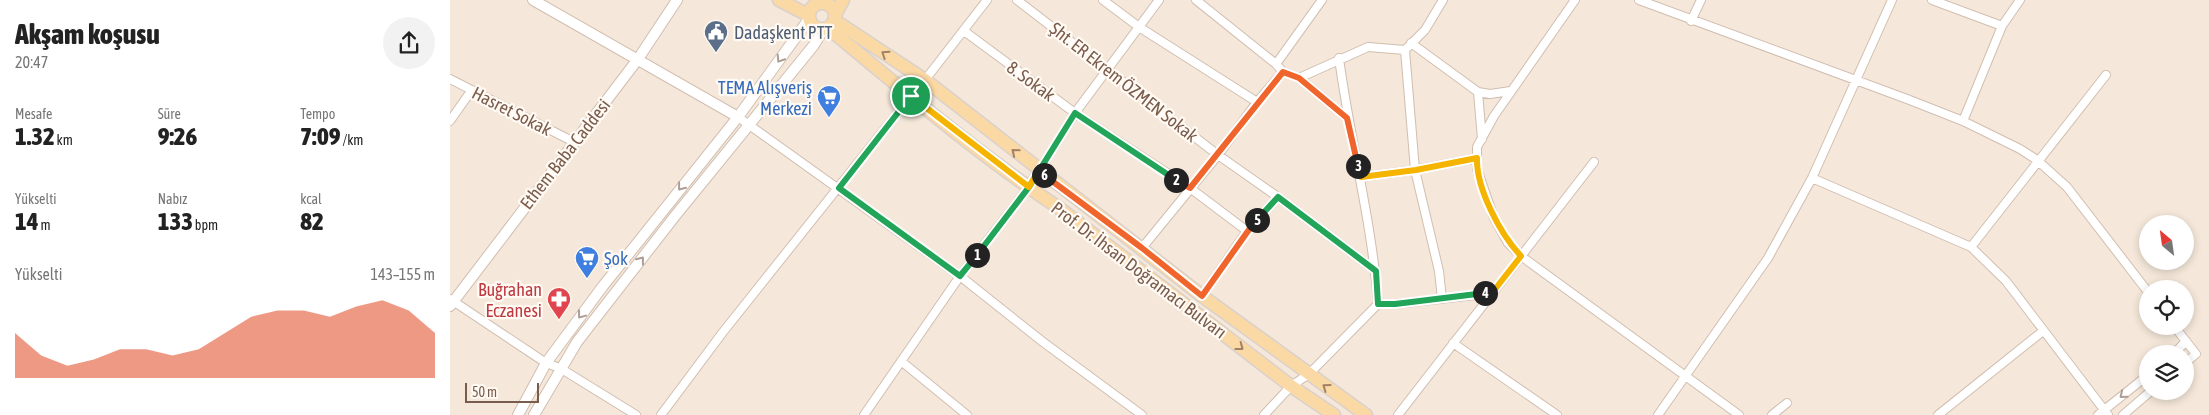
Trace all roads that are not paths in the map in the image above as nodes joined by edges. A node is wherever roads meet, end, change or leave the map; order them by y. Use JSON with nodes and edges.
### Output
{"nodes":[{"id":1,"x":533,"y":0,"type":"edge"},
{"id":2,"x":677,"y":0,"type":"edge"},
{"id":3,"x":779,"y":0,"type":"edge"},
{"id":4,"x":843,"y":0,"type":"edge"},
{"id":5,"x":987,"y":0,"type":"edge"},
{"id":6,"x":1017,"y":0,"type":"edge"},
{"id":7,"x":1103,"y":0,"type":"edge"},
{"id":8,"x":1159,"y":0,"type":"edge"},
{"id":9,"x":1196,"y":0,"type":"edge"},
{"id":10,"x":1322,"y":0,"type":"edge"},
{"id":11,"x":1443,"y":0,"type":"edge"},
{"id":12,"x":1575,"y":0,"type":"edge"},
{"id":13,"x":1639,"y":0,"type":"edge"},
{"id":14,"x":1701,"y":0,"type":"edge"},
{"id":15,"x":1892,"y":0,"type":"edge"},
{"id":16,"x":1932,"y":0,"type":"edge"},
{"id":17,"x":2020,"y":0,"type":"edge"},
{"id":18,"x":813,"y":7,"type":"edge"},
{"id":19,"x":1691,"y":21,"type":"junction"},
{"id":20,"x":830,"y":23,"type":"junction"},
{"id":21,"x":2002,"y":26,"type":"junction"},
{"id":22,"x":1139,"y":27,"type":"junction"},
{"id":23,"x":964,"y":31,"type":"junction"},
{"id":24,"x":1411,"y":44,"type":"junction"},
{"id":25,"x":1405,"y":50,"type":"junction"},
{"id":26,"x":1339,"y":58,"type":"junction"},
{"id":27,"x":638,"y":59,"type":"junction"},
{"id":28,"x":1276,"y":64,"type":"junction"},
{"id":29,"x":1107,"y":70,"type":"junction"},
{"id":30,"x":1283,"y":72,"type":"junction"},
{"id":31,"x":2106,"y":75,"type":"dead end"},
{"id":32,"x":1299,"y":78,"type":"junction"},
{"id":33,"x":450,"y":79,"type":"edge"},
{"id":34,"x":1855,"y":79,"type":"junction"},
{"id":35,"x":925,"y":80,"type":"junction"},
{"id":36,"x":471,"y":91,"type":"junction"},
{"id":37,"x":1511,"y":91,"type":"junction"},
{"id":38,"x":1478,"y":92,"type":"junction"},
{"id":39,"x":911,"y":96,"type":"junction"},
{"id":40,"x":1257,"y":102,"type":"junction"},
{"id":41,"x":1075,"y":113,"type":"junction"},
{"id":42,"x":738,"y":117,"type":"junction"},
{"id":43,"x":1347,"y":118,"type":"junction"},
{"id":44,"x":450,"y":121,"type":"edge"},
{"id":45,"x":1963,"y":121,"type":"junction"},
{"id":46,"x":750,"y":124,"type":"junction"},
{"id":47,"x":1482,"y":139,"type":"junction"},
{"id":48,"x":574,"y":142,"type":"junction"},
{"id":49,"x":1218,"y":155,"type":"junction"},
{"id":50,"x":1477,"y":158,"type":"junction"},
{"id":51,"x":2037,"y":160,"type":"junction"},
{"id":52,"x":1594,"y":162,"type":"dead end"},
{"id":53,"x":1416,"y":170,"type":"junction"},
{"id":54,"x":1038,"y":171,"type":"junction"},
{"id":55,"x":1361,"y":177,"type":"junction"},
{"id":56,"x":1812,"y":178,"type":"junction"},
{"id":57,"x":1029,"y":187,"type":"junction"},
{"id":58,"x":839,"y":188,"type":"junction"},
{"id":59,"x":1190,"y":188,"type":"junction"},
{"id":60,"x":1278,"y":197,"type":"junction"},
{"id":61,"x":1248,"y":231,"type":"junction"},
{"id":62,"x":1971,"y":247,"type":"junction"},
{"id":63,"x":1142,"y":248,"type":"junction"},
{"id":64,"x":1521,"y":256,"type":"junction"},
{"id":65,"x":1376,"y":271,"type":"junction"},
{"id":66,"x":960,"y":276,"type":"junction"},
{"id":67,"x":2139,"y":280,"type":"edge"},
{"id":68,"x":1492,"y":293,"type":"junction"},
{"id":69,"x":1202,"y":296,"type":"junction"},
{"id":70,"x":1442,"y":298,"type":"junction"},
{"id":71,"x":451,"y":302,"type":"edge"},
{"id":72,"x":1378,"y":304,"type":"junction"},
{"id":73,"x":2043,"y":331,"type":"junction"},
{"id":74,"x":2181,"y":335,"type":"edge"},
{"id":75,"x":2186,"y":341,"type":"junction"},
{"id":76,"x":1453,"y":343,"type":"junction"},
{"id":77,"x":2182,"y":345,"type":"edge"},
{"id":78,"x":2189,"y":345,"type":"edge"},
{"id":79,"x":901,"y":361,"type":"junction"},
{"id":80,"x":546,"y":362,"type":"junction"},
{"id":81,"x":560,"y":368,"type":"junction"},
{"id":82,"x":1309,"y":374,"type":"junction"},
{"id":83,"x":1686,"y":375,"type":"junction"},
{"id":84,"x":2139,"y":383,"type":"edge"},
{"id":85,"x":1291,"y":386,"type":"junction"},
{"id":86,"x":2140,"y":400,"type":"edge"},
{"id":87,"x":1787,"y":403,"type":"dead end"},
{"id":88,"x":1132,"y":412,"type":"edge"},
{"id":89,"x":2103,"y":413,"type":"edge"},
{"id":90,"x":518,"y":415,"type":"edge"},
{"id":91,"x":534,"y":415,"type":"edge"},
{"id":92,"x":636,"y":415,"type":"edge"},
{"id":93,"x":661,"y":415,"type":"edge"},
{"id":94,"x":864,"y":415,"type":"edge"},
{"id":95,"x":967,"y":415,"type":"edge"},
{"id":96,"x":1142,"y":415,"type":"edge"},
{"id":97,"x":1264,"y":415,"type":"edge"},
{"id":98,"x":1334,"y":415,"type":"edge"},
{"id":99,"x":1366,"y":415,"type":"edge"},
{"id":100,"x":1398,"y":415,"type":"edge"},
{"id":101,"x":1557,"y":415,"type":"edge"},
{"id":102,"x":1658,"y":415,"type":"edge"},
{"id":103,"x":1739,"y":415,"type":"edge"},
{"id":104,"x":1772,"y":415,"type":"edge"},
{"id":105,"x":1938,"y":415,"type":"edge"},
{"id":106,"x":2123,"y":415,"type":"edge"}],
"edges":[{"from":1,"to":27,"type":"street"},
{"from":2,"to":27,"type":"street","name":"Ethem Baba Caddesi"},
{"from":3,"to":18,"type":"main road"},
{"from":4,"to":20,"type":"main road"},
{"from":5,"to":23,"type":"street"},
{"from":6,"to":29,"type":"street","name":"Şht. ER Ekrem ÖZMEN Sokak"},
{"from":7,"to":22,"type":"street"},
{"from":8,"to":22,"type":"street"},
{"from":9,"to":28,"type":"street"},
{"from":10,"to":28,"type":"street"},
{"from":11,"to":24,"type":"street"},
{"from":12,"to":37,"type":"street"},
{"from":13,"to":19,"type":"street"},
{"from":14,"to":19,"type":"street"},
{"from":15,"to":34,"type":"street"},
{"from":16,"to":21,"type":"street"},
{"from":17,"to":21,"type":"street"},
{"from":18,"to":20,"type":"main road"},
{"from":18,"to":20,"type":"main road"},
{"from":18,"to":42,"type":"street","one_way":true},
{"from":19,"to":34,"type":"street"},
{"from":35,"to":20,"type":"main road","name":"Prof. Dr. İhsan Doğramacı Bulvarı","one_way":true},
{"from":20,"to":39,"type":"main road","name":"Prof. Dr. İhsan Doğramacı Bulvarı"},
{"from":20,"to":46,"type":"street"},
{"from":21,"to":45,"type":"street"},
{"from":22,"to":29,"type":"street"},
{"from":22,"to":40,"type":"street"},
{"from":23,"to":35,"type":"street"},
{"from":23,"to":41,"type":"street","name":"8. Sokak"},
{"from":24,"to":25,"type":"street"},
{"from":24,"to":38,"type":"street"},
{"from":25,"to":26,"type":"street"},
{"from":25,"to":53,"type":"street"},
{"from":26,"to":32,"type":"street"},
{"from":26,"to":43,"type":"street"},
{"from":27,"to":42,"type":"street"},
{"from":27,"to":48,"type":"street","name":"Ethem Baba Caddesi"},
{"from":28,"to":30,"type":"street"},
{"from":29,"to":41,"type":"street"},
{"from":29,"to":49,"type":"street","name":"Şht. ER Ekrem ÖZMEN Sokak"},
{"from":30,"to":32,"type":"street"},
{"from":30,"to":40,"type":"street"},
{"from":31,"to":51,"type":"street"},
{"from":32,"to":43,"type":"street"},
{"from":33,"to":36,"type":"street","name":"Hasret Sokak"},
{"from":34,"to":45,"type":"street"},
{"from":34,"to":56,"type":"street"},
{"from":54,"to":35,"type":"main road","name":"Prof. Dr. İhsan Doğramacı Bulvarı","one_way":true},
{"from":36,"to":44,"type":"street"},
{"from":36,"to":48,"type":"street","name":"Hasret Sokak"},
{"from":37,"to":38,"type":"street"},
{"from":37,"to":47,"type":"street"},
{"from":38,"to":47,"type":"street"},
{"from":39,"to":57,"type":"main road","name":"Prof. Dr. İhsan Doğramacı Bulvarı"},
{"from":39,"to":58,"type":"street"},
{"from":40,"to":49,"type":"street"},
{"from":41,"to":54,"type":"street"},
{"from":41,"to":59,"type":"street","name":"8. Sokak"},
{"from":42,"to":46,"type":"street"},
{"from":42,"to":80,"type":"street","one_way":true},
{"from":43,"to":55,"type":"street"},
{"from":45,"to":51,"type":"street"},
{"from":46,"to":58,"type":"street"},
{"from":81,"to":46,"type":"street","one_way":true},
{"from":47,"to":50,"type":"street"},
{"from":48,"to":71,"type":"street","name":"Ethem Baba Caddesi"},
{"from":49,"to":59,"type":"street"},
{"from":49,"to":60,"type":"street","name":"Şht. ER Ekrem ÖZMEN Sokak"},
{"from":50,"to":53,"type":"street"},
{"from":50,"to":64,"type":"street"},
{"from":51,"to":62,"type":"street"},
{"from":51,"to":67,"type":"street"},
{"from":52,"to":64,"type":"street"},
{"from":53,"to":55,"type":"street"},
{"from":53,"to":70,"type":"street"},
{"from":54,"to":57,"type":"street"},
{"from":54,"to":63,"type":"main road","name":"Prof. Dr. İhsan Doğramacı Bulvarı"},
{"from":55,"to":65,"type":"street"},
{"from":56,"to":62,"type":"street"},
{"from":56,"to":83,"type":"street"},
{"from":57,"to":66,"type":"street"},
{"from":57,"to":85,"type":"main road","name":"Prof. Dr. İhsan Doğramacı Bulvarı","one_way":true},
{"from":58,"to":66,"type":"street"},
{"from":58,"to":93,"type":"street"},
{"from":59,"to":61,"type":"street","name":"8. Sokak"},
{"from":59,"to":63,"type":"street"},
{"from":60,"to":61,"type":"street"},
{"from":60,"to":65,"type":"street","name":"Şht. ER Ekrem ÖZMEN Sokak"},
{"from":61,"to":69,"type":"street"},
{"from":62,"to":73,"type":"street"},
{"from":63,"to":69,"type":"main road","name":"Prof. Dr. İhsan Doğramacı Bulvarı"},
{"from":64,"to":68,"type":"street"},
{"from":64,"to":83,"type":"street"},
{"from":65,"to":72,"type":"street"},
{"from":66,"to":79,"type":"street"},
{"from":66,"to":88,"type":"street"},
{"from":68,"to":70,"type":"street"},
{"from":68,"to":76,"type":"street"},
{"from":69,"to":82,"type":"main road","name":"Prof. Dr. İhsan Doğramacı Bulvarı"},
{"from":70,"to":72,"type":"street"},
{"from":71,"to":80,"type":"street"},
{"from":72,"to":82,"type":"street"},
{"from":73,"to":89,"type":"street"},
{"from":73,"to":105,"type":"street"},
{"from":74,"to":75,"type":"street"},
{"from":75,"to":77,"type":"street"},
{"from":75,"to":78,"type":"street"},
{"from":76,"to":100,"type":"street"},
{"from":76,"to":101,"type":"street"},
{"from":79,"to":94,"type":"street"},
{"from":79,"to":95,"type":"street"},
{"from":80,"to":81,"type":"street"},
{"from":80,"to":90,"type":"street"},
{"from":81,"to":91,"type":"street"},
{"from":81,"to":92,"type":"street"},
{"from":82,"to":85,"type":"street"},
{"from":99,"to":82,"type":"main road","name":"Prof. Dr. İhsan Doğramacı Bulvarı","one_way":true},
{"from":83,"to":102,"type":"street"},
{"from":83,"to":103,"type":"street"},
{"from":84,"to":89,"type":"street","one_way":true},
{"from":85,"to":97,"type":"street"},
{"from":85,"to":98,"type":"main road","name":"Prof. Dr. İhsan Doğramacı Bulvarı"},
{"from":86,"to":106,"type":"street"},
{"from":87,"to":104,"type":"street"},
{"from":88,"to":96,"type":"street"}]}
